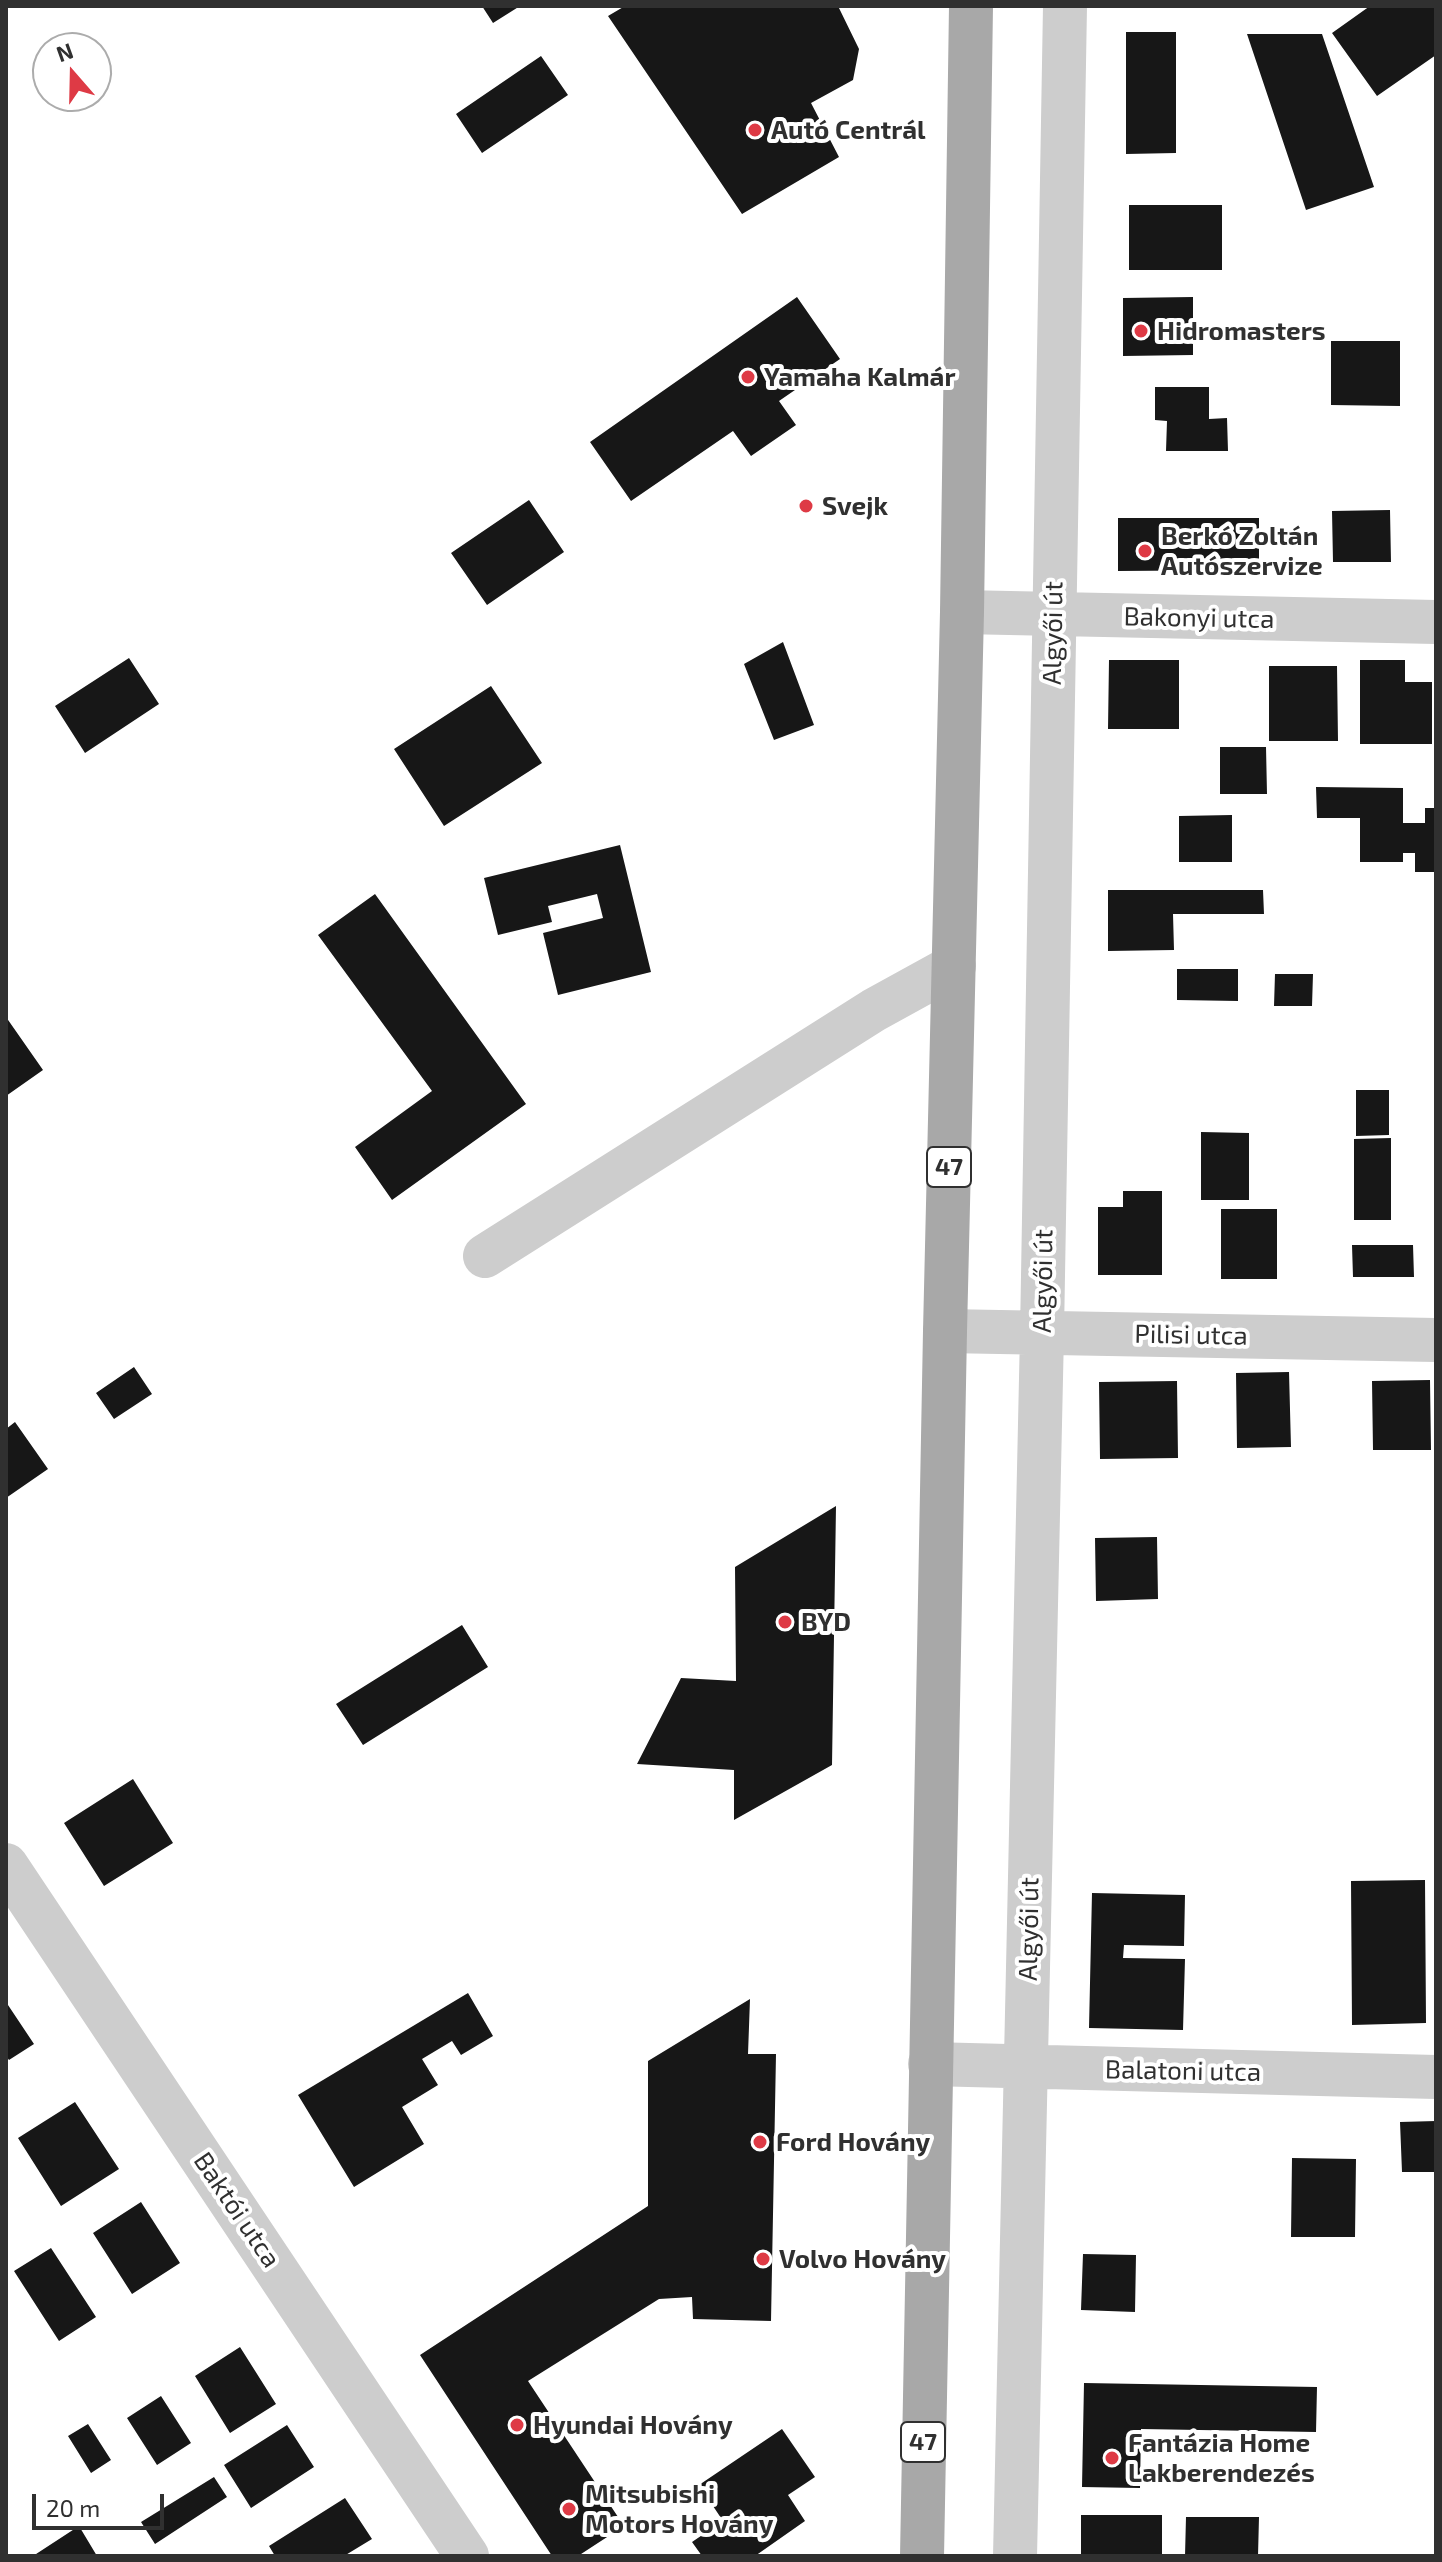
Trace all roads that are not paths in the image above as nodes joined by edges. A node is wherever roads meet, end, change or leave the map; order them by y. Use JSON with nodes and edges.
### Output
{"nodes":[{"id":1,"x":971,"y":6,"type":"edge"},
{"id":2,"x":1065,"y":6,"type":"edge"},
{"id":3,"x":962,"y":612,"type":"junction"},
{"id":4,"x":1053,"y":616,"type":"junction"},
{"id":5,"x":1436,"y":622,"type":"edge"},
{"id":6,"x":954,"y":966,"type":"junction"},
{"id":7,"x":485,"y":1256,"type":"dead end"},
{"id":8,"x":945,"y":1331,"type":"junction"},
{"id":9,"x":1042,"y":1333,"type":"junction"},
{"id":10,"x":1436,"y":1340,"type":"edge"},
{"id":11,"x":6,"y":1865,"type":"edge"},
{"id":12,"x":930,"y":2064,"type":"junction"},
{"id":13,"x":1026,"y":2068,"type":"junction"},
{"id":14,"x":1436,"y":2077,"type":"edge"},
{"id":15,"x":467,"y":2556,"type":"edge"},
{"id":16,"x":922,"y":2556,"type":"edge"},
{"id":17,"x":1015,"y":2556,"type":"edge"}],
"edges":[{"from":1,"to":3,"type":"main road","number":"47"},
{"from":2,"to":4,"type":"street","name":"Algyői út"},
{"from":3,"to":4,"type":"street","name":"Bakonyi utca"},
{"from":3,"to":6,"type":"main road","number":"47"},
{"from":4,"to":5,"type":"street","name":"Bakonyi utca"},
{"from":4,"to":9,"type":"street","name":"Algyői út"},
{"from":6,"to":7,"type":"street"},
{"from":6,"to":8,"type":"main road","number":"47"},
{"from":8,"to":9,"type":"street","name":"Pilisi utca"},
{"from":8,"to":12,"type":"main road","number":"47"},
{"from":9,"to":10,"type":"street","name":"Pilisi utca"},
{"from":9,"to":13,"type":"street","name":"Algyői út"},
{"from":11,"to":15,"type":"street","name":"Baktói utca"},
{"from":12,"to":13,"type":"street","name":"Balatoni utca"},
{"from":12,"to":16,"type":"main road","number":"47"},
{"from":13,"to":14,"type":"street","name":"Balatoni utca"},
{"from":13,"to":17,"type":"street","name":"Algyői út"}]}
